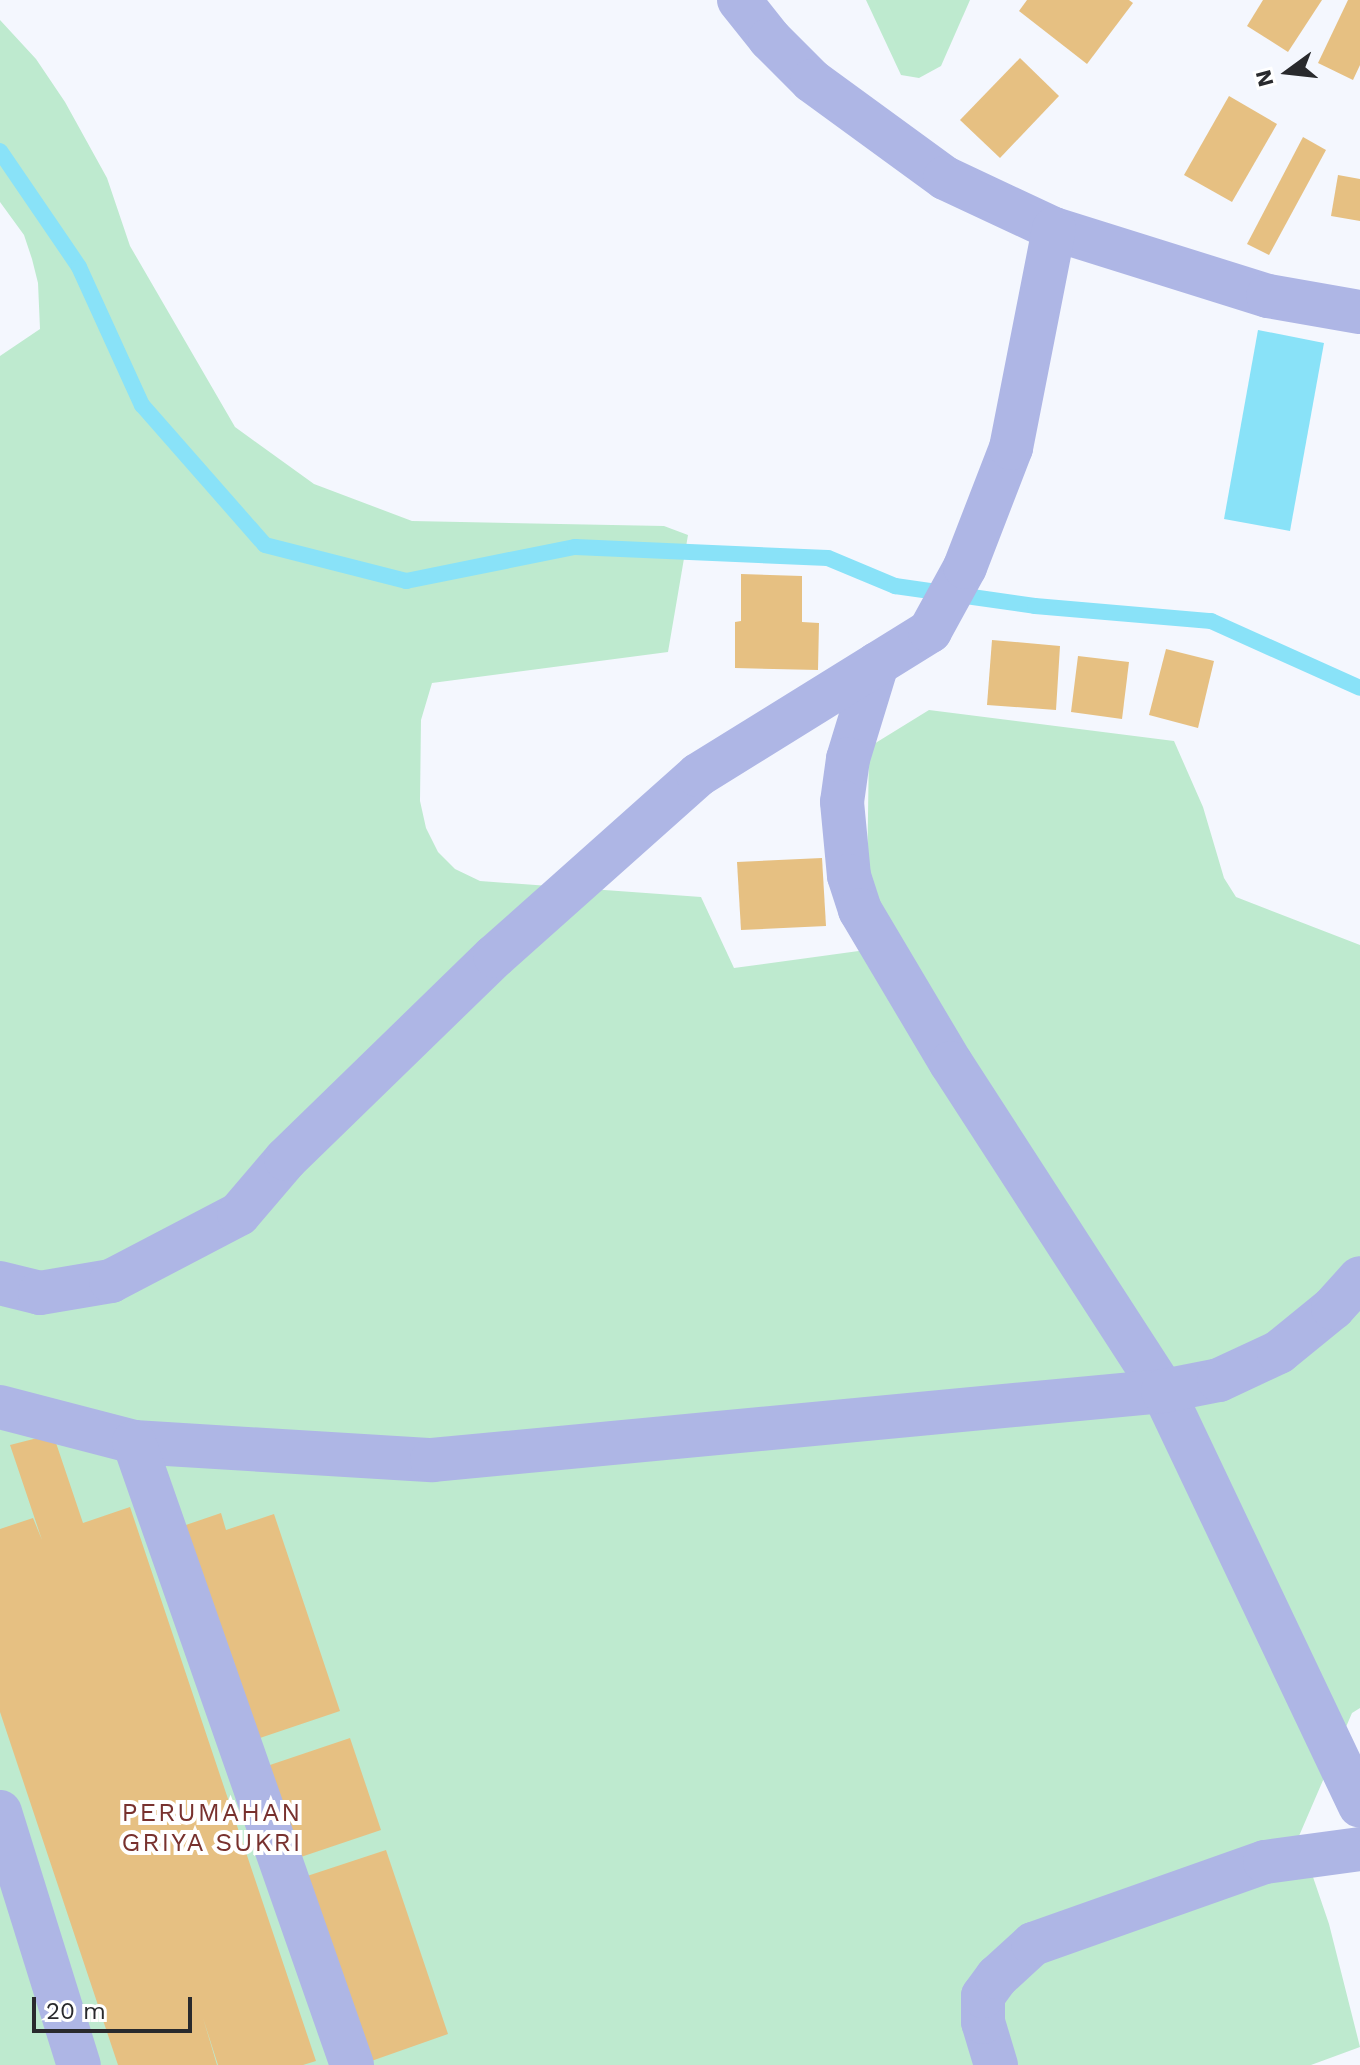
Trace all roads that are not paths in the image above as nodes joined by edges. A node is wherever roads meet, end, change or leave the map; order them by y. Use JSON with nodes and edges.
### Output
{"nodes":[{"id":1,"x":739,"y":0,"type":"edge"},
{"id":2,"x":1054,"y":229,"type":"junction"},
{"id":3,"x":1360,"y":312,"type":"edge"},
{"id":4,"x":877,"y":664,"type":"junction"},
{"id":5,"x":1360,"y":1278,"type":"edge"},
{"id":6,"x":0,"y":1283,"type":"edge"},
{"id":7,"x":1163,"y":1391,"type":"junction"},
{"id":8,"x":0,"y":1407,"type":"edge"},
{"id":9,"x":134,"y":1442,"type":"junction"},
{"id":10,"x":1360,"y":1806,"type":"edge"},
{"id":11,"x":0,"y":1812,"type":"edge"},
{"id":12,"x":1360,"y":1849,"type":"edge"},
{"id":13,"x":79,"y":2065,"type":"edge"},
{"id":14,"x":352,"y":2065,"type":"edge"},
{"id":15,"x":996,"y":2065,"type":"edge"}],
"edges":[{"from":1,"to":2,"type":"street"},
{"from":2,"to":3,"type":"street"},
{"from":2,"to":4,"type":"street"},
{"from":4,"to":6,"type":"street"},
{"from":4,"to":7,"type":"street"},
{"from":5,"to":7,"type":"street"},
{"from":7,"to":9,"type":"street"},
{"from":7,"to":10,"type":"street"},
{"from":8,"to":9,"type":"street"},
{"from":9,"to":14,"type":"street"},
{"from":11,"to":13,"type":"street"},
{"from":12,"to":15,"type":"street"}]}
